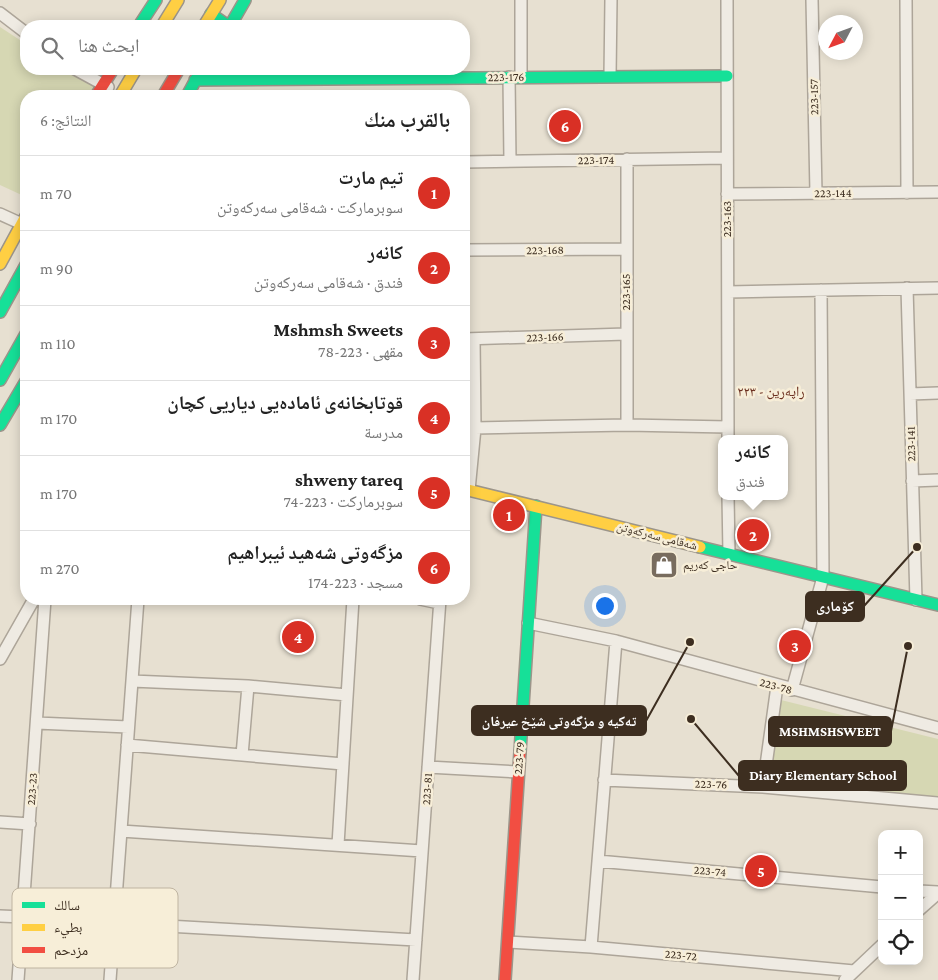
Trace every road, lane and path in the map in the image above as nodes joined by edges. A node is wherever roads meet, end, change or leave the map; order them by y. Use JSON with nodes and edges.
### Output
{"nodes":[{"id":1,"x":156,"y":0,"type":"edge"},
{"id":2,"x":178,"y":0,"type":"edge"},
{"id":3,"x":220,"y":0,"type":"edge"},
{"id":4,"x":245,"y":0,"type":"edge"},
{"id":5,"x":521,"y":0,"type":"edge"},
{"id":6,"x":611,"y":0,"type":"edge"},
{"id":7,"x":727,"y":0,"type":"edge"},
{"id":8,"x":812,"y":0,"type":"edge"},
{"id":9,"x":906,"y":0,"type":"edge"},
{"id":10,"x":0,"y":13,"type":"edge"},
{"id":11,"x":211,"y":14,"type":"junction"},
{"id":12,"x":143,"y":20,"type":"edge"},
{"id":13,"x":166,"y":20,"type":"edge"},
{"id":14,"x":208,"y":20,"type":"edge"},
{"id":15,"x":220,"y":20,"type":"edge"},
{"id":16,"x":233,"y":20,"type":"edge"},
{"id":17,"x":20,"y":28,"type":"edge"},
{"id":18,"x":87,"y":75,"type":"edge"},
{"id":19,"x":109,"y":75,"type":"edge"},
{"id":20,"x":132,"y":75,"type":"edge"},
{"id":21,"x":175,"y":75,"type":"edge"},
{"id":22,"x":198,"y":75,"type":"edge"},
{"id":23,"x":610,"y":76,"type":"junction"},
{"id":24,"x":727,"y":76,"type":"junction"},
{"id":25,"x":515,"y":77,"type":"junction"},
{"id":26,"x":195,"y":80,"type":"junction"},
{"id":27,"x":104,"y":84,"type":"junction"},
{"id":28,"x":100,"y":90,"type":"edge"},
{"id":29,"x":113,"y":90,"type":"edge"},
{"id":30,"x":123,"y":90,"type":"edge"},
{"id":31,"x":167,"y":90,"type":"edge"},
{"id":32,"x":189,"y":90,"type":"edge"},
{"id":33,"x":727,"y":158,"type":"junction"},
{"id":34,"x":627,"y":160,"type":"junction"},
{"id":35,"x":510,"y":161,"type":"junction"},
{"id":36,"x":470,"y":162,"type":"edge"},
{"id":37,"x":907,"y":192,"type":"junction"},
{"id":38,"x":938,"y":192,"type":"edge"},
{"id":39,"x":816,"y":193,"type":"junction"},
{"id":40,"x":727,"y":194,"type":"junction"},
{"id":41,"x":0,"y":214,"type":"edge"},
{"id":42,"x":20,"y":219,"type":"edge"},
{"id":43,"x":20,"y":227,"type":"edge"},
{"id":44,"x":626,"y":249,"type":"junction"},
{"id":45,"x":470,"y":250,"type":"edge"},
{"id":46,"x":0,"y":264,"type":"edge"},
{"id":47,"x":20,"y":275,"type":"edge"},
{"id":48,"x":907,"y":288,"type":"junction"},
{"id":49,"x":938,"y":288,"type":"edge"},
{"id":50,"x":821,"y":290,"type":"junction"},
{"id":51,"x":728,"y":292,"type":"junction"},
{"id":52,"x":0,"y":312,"type":"edge"},
{"id":53,"x":626,"y":334,"type":"junction"},
{"id":54,"x":470,"y":339,"type":"edge"},
{"id":55,"x":20,"y":345,"type":"edge"},
{"id":56,"x":470,"y":354,"type":"edge"},
{"id":57,"x":0,"y":380,"type":"edge"},
{"id":58,"x":20,"y":391,"type":"edge"},
{"id":59,"x":938,"y":393,"type":"edge"},
{"id":60,"x":910,"y":394,"type":"junction"},
{"id":61,"x":0,"y":425,"type":"edge"},
{"id":62,"x":627,"y":425,"type":"junction"},
{"id":63,"x":728,"y":427,"type":"junction"},
{"id":64,"x":475,"y":428,"type":"junction"},
{"id":65,"x":728,"y":435,"type":"edge"},
{"id":66,"x":470,"y":462,"type":"edge"},
{"id":67,"x":912,"y":480,"type":"junction"},
{"id":68,"x":938,"y":480,"type":"edge"},
{"id":69,"x":470,"y":490,"type":"edge"},
{"id":70,"x":728,"y":500,"type":"edge"},
{"id":71,"x":536,"y":506,"type":"junction"},
{"id":72,"x":729,"y":554,"type":"junction"},
{"id":73,"x":823,"y":577,"type":"junction"},
{"id":74,"x":916,"y":600,"type":"junction"},
{"id":75,"x":31,"y":605,"type":"edge"},
{"id":76,"x":45,"y":605,"type":"edge"},
{"id":77,"x":138,"y":605,"type":"edge"},
{"id":78,"x":353,"y":605,"type":"edge"},
{"id":79,"x":440,"y":605,"type":"edge"},
{"id":80,"x":938,"y":605,"type":"edge"},
{"id":81,"x":528,"y":623,"type":"junction"},
{"id":82,"x":616,"y":641,"type":"junction"},
{"id":83,"x":0,"y":659,"type":"edge"},
{"id":84,"x":132,"y":681,"type":"junction"},
{"id":85,"x":248,"y":686,"type":"junction"},
{"id":86,"x":778,"y":686,"type":"junction"},
{"id":87,"x":792,"y":690,"type":"junction"},
{"id":88,"x":347,"y":695,"type":"junction"},
{"id":89,"x":37,"y":723,"type":"junction"},
{"id":90,"x":128,"y":727,"type":"junction"},
{"id":91,"x":938,"y":728,"type":"edge"},
{"id":92,"x":127,"y":745,"type":"junction"},
{"id":93,"x":242,"y":755,"type":"junction"},
{"id":94,"x":343,"y":764,"type":"junction"},
{"id":95,"x":428,"y":767,"type":"junction"},
{"id":96,"x":518,"y":772,"type":"junction"},
{"id":97,"x":604,"y":780,"type":"junction"},
{"id":98,"x":763,"y":787,"type":"junction"},
{"id":99,"x":938,"y":803,"type":"edge"},
{"id":100,"x":0,"y":822,"type":"edge"},
{"id":101,"x":30,"y":824,"type":"junction"},
{"id":102,"x":120,"y":831,"type":"junction"},
{"id":103,"x":338,"y":845,"type":"junction"},
{"id":104,"x":422,"y":851,"type":"junction"},
{"id":105,"x":598,"y":861,"type":"junction"},
{"id":106,"x":878,"y":887,"type":"edge"},
{"id":107,"x":25,"y":888,"type":"edge"},
{"id":108,"x":116,"y":888,"type":"edge"},
{"id":109,"x":923,"y":890,"type":"edge"},
{"id":110,"x":938,"y":892,"type":"edge"},
{"id":111,"x":923,"y":906,"type":"edge"},
{"id":112,"x":178,"y":927,"type":"edge"},
{"id":113,"x":416,"y":940,"type":"junction"},
{"id":114,"x":508,"y":942,"type":"junction"},
{"id":115,"x":591,"y":947,"type":"junction"},
{"id":116,"x":878,"y":949,"type":"edge"},
{"id":117,"x":854,"y":971,"type":"junction"},
{"id":118,"x":413,"y":980,"type":"edge"},
{"id":119,"x":505,"y":980,"type":"edge"},
{"id":120,"x":845,"y":980,"type":"edge"}],
"edges":[{"from":1,"to":12,"type":"main road"},
{"from":2,"to":13,"type":"main road"},
{"from":3,"to":11,"type":"main road"},
{"from":4,"to":16,"type":"main road"},
{"from":5,"to":25,"type":"street"},
{"from":6,"to":23,"type":"street"},
{"from":7,"to":24,"type":"street","name":"223-163"},
{"from":8,"to":39,"type":"street","name":"223-157"},
{"from":9,"to":37,"type":"street"},
{"from":10,"to":17,"type":"street"},
{"from":11,"to":14,"type":"main road"},
{"from":11,"to":15,"type":"main road"},
{"from":18,"to":27,"type":"street"},
{"from":19,"to":27,"type":"main road"},
{"from":20,"to":30,"type":"main road"},
{"from":21,"to":31,"type":"main road"},
{"from":22,"to":26,"type":"main road"},
{"from":23,"to":24,"type":"main road","name":"223-176"},
{"from":23,"to":25,"type":"main road","name":"223-176"},
{"from":24,"to":33,"type":"street","name":"223-163"},
{"from":25,"to":26,"type":"main road","name":"223-176"},
{"from":25,"to":35,"type":"street"},
{"from":26,"to":32,"type":"main road"},
{"from":27,"to":28,"type":"main road"},
{"from":27,"to":29,"type":"street"},
{"from":33,"to":34,"type":"street","name":"223-174"},
{"from":33,"to":40,"type":"street","name":"223-163"},
{"from":34,"to":35,"type":"street","name":"223-174"},
{"from":34,"to":44,"type":"street","name":"223-165"},
{"from":35,"to":36,"type":"street","name":"223-174"},
{"from":37,"to":38,"type":"street","name":"223-144"},
{"from":37,"to":39,"type":"street","name":"223-144"},
{"from":39,"to":40,"type":"street","name":"223-144"},
{"from":40,"to":51,"type":"street","name":"223-163"},
{"from":41,"to":42,"type":"street"},
{"from":43,"to":46,"type":"main road"},
{"from":44,"to":45,"type":"street","name":"223-168"},
{"from":44,"to":53,"type":"street","name":"223-165"},
{"from":47,"to":52,"type":"main road"},
{"from":48,"to":49,"type":"street"},
{"from":48,"to":50,"type":"street"},
{"from":48,"to":60,"type":"street","name":"223-141"},
{"from":50,"to":51,"type":"street"},
{"from":50,"to":73,"type":"street"},
{"from":51,"to":63,"type":"street","name":"223-163"},
{"from":53,"to":54,"type":"street","name":"223-166"},
{"from":53,"to":62,"type":"street","name":"223-165"},
{"from":55,"to":57,"type":"main road"},
{"from":56,"to":64,"type":"street"},
{"from":58,"to":61,"type":"main road"},
{"from":59,"to":60,"type":"street"},
{"from":60,"to":67,"type":"street","name":"223-141"},
{"from":62,"to":63,"type":"street"},
{"from":62,"to":64,"type":"street"},
{"from":63,"to":65,"type":"street","name":"223-163"},
{"from":64,"to":66,"type":"street"},
{"from":67,"to":68,"type":"street"},
{"from":67,"to":74,"type":"street","name":"223-141"},
{"from":69,"to":71,"type":"main road","name":"شەقامی سەرکەوتن"},
{"from":70,"to":72,"type":"street"},
{"from":71,"to":72,"type":"main road","name":"شەقامی سەرکەوتن"},
{"from":71,"to":81,"type":"main road","name":"223-79"},
{"from":72,"to":73,"type":"main road","name":"شەقامی سەرکەوتن"},
{"from":73,"to":74,"type":"main road","name":"شەقامی سەرکەوتن"},
{"from":73,"to":87,"type":"street"},
{"from":74,"to":80,"type":"main road","name":"شەقامی سەرکەوتن"},
{"from":75,"to":83,"type":"street"},
{"from":76,"to":89,"type":"street","name":"223-23"},
{"from":77,"to":84,"type":"street"},
{"from":78,"to":88,"type":"street"},
{"from":79,"to":95,"type":"street","name":"223-81"},
{"from":81,"to":82,"type":"street","name":"223-78"},
{"from":81,"to":96,"type":"main road","name":"223-79"},
{"from":82,"to":86,"type":"street","name":"223-78"},
{"from":82,"to":97,"type":"street"},
{"from":84,"to":85,"type":"street"},
{"from":84,"to":90,"type":"street"},
{"from":85,"to":88,"type":"street"},
{"from":85,"to":93,"type":"street"},
{"from":86,"to":87,"type":"street","name":"223-78"},
{"from":86,"to":98,"type":"street"},
{"from":87,"to":91,"type":"street","name":"223-78"},
{"from":88,"to":94,"type":"street"},
{"from":89,"to":90,"type":"street"},
{"from":89,"to":101,"type":"street","name":"223-23"},
{"from":90,"to":92,"type":"street"},
{"from":92,"to":93,"type":"street"},
{"from":92,"to":102,"type":"street"},
{"from":93,"to":94,"type":"street"},
{"from":94,"to":103,"type":"street"},
{"from":95,"to":96,"type":"street"},
{"from":95,"to":104,"type":"street","name":"223-81"},
{"from":96,"to":114,"type":"main road","name":"223-79"},
{"from":97,"to":98,"type":"street","name":"223-76"},
{"from":97,"to":105,"type":"street"},
{"from":98,"to":99,"type":"street","name":"223-76"},
{"from":100,"to":101,"type":"street"},
{"from":101,"to":107,"type":"street","name":"223-23"},
{"from":102,"to":103,"type":"street"},
{"from":102,"to":108,"type":"street"},
{"from":103,"to":104,"type":"street"},
{"from":104,"to":113,"type":"street","name":"223-81"},
{"from":105,"to":106,"type":"street","name":"223-74"},
{"from":105,"to":115,"type":"street"},
{"from":109,"to":110,"type":"street"},
{"from":110,"to":111,"type":"street"},
{"from":112,"to":113,"type":"street"},
{"from":113,"to":118,"type":"street","name":"223-81"},
{"from":114,"to":115,"type":"street","name":"223-72"},
{"from":114,"to":119,"type":"main road","name":"223-79"},
{"from":115,"to":117,"type":"street","name":"223-72"},
{"from":116,"to":117,"type":"street"},
{"from":117,"to":120,"type":"street"}]}
